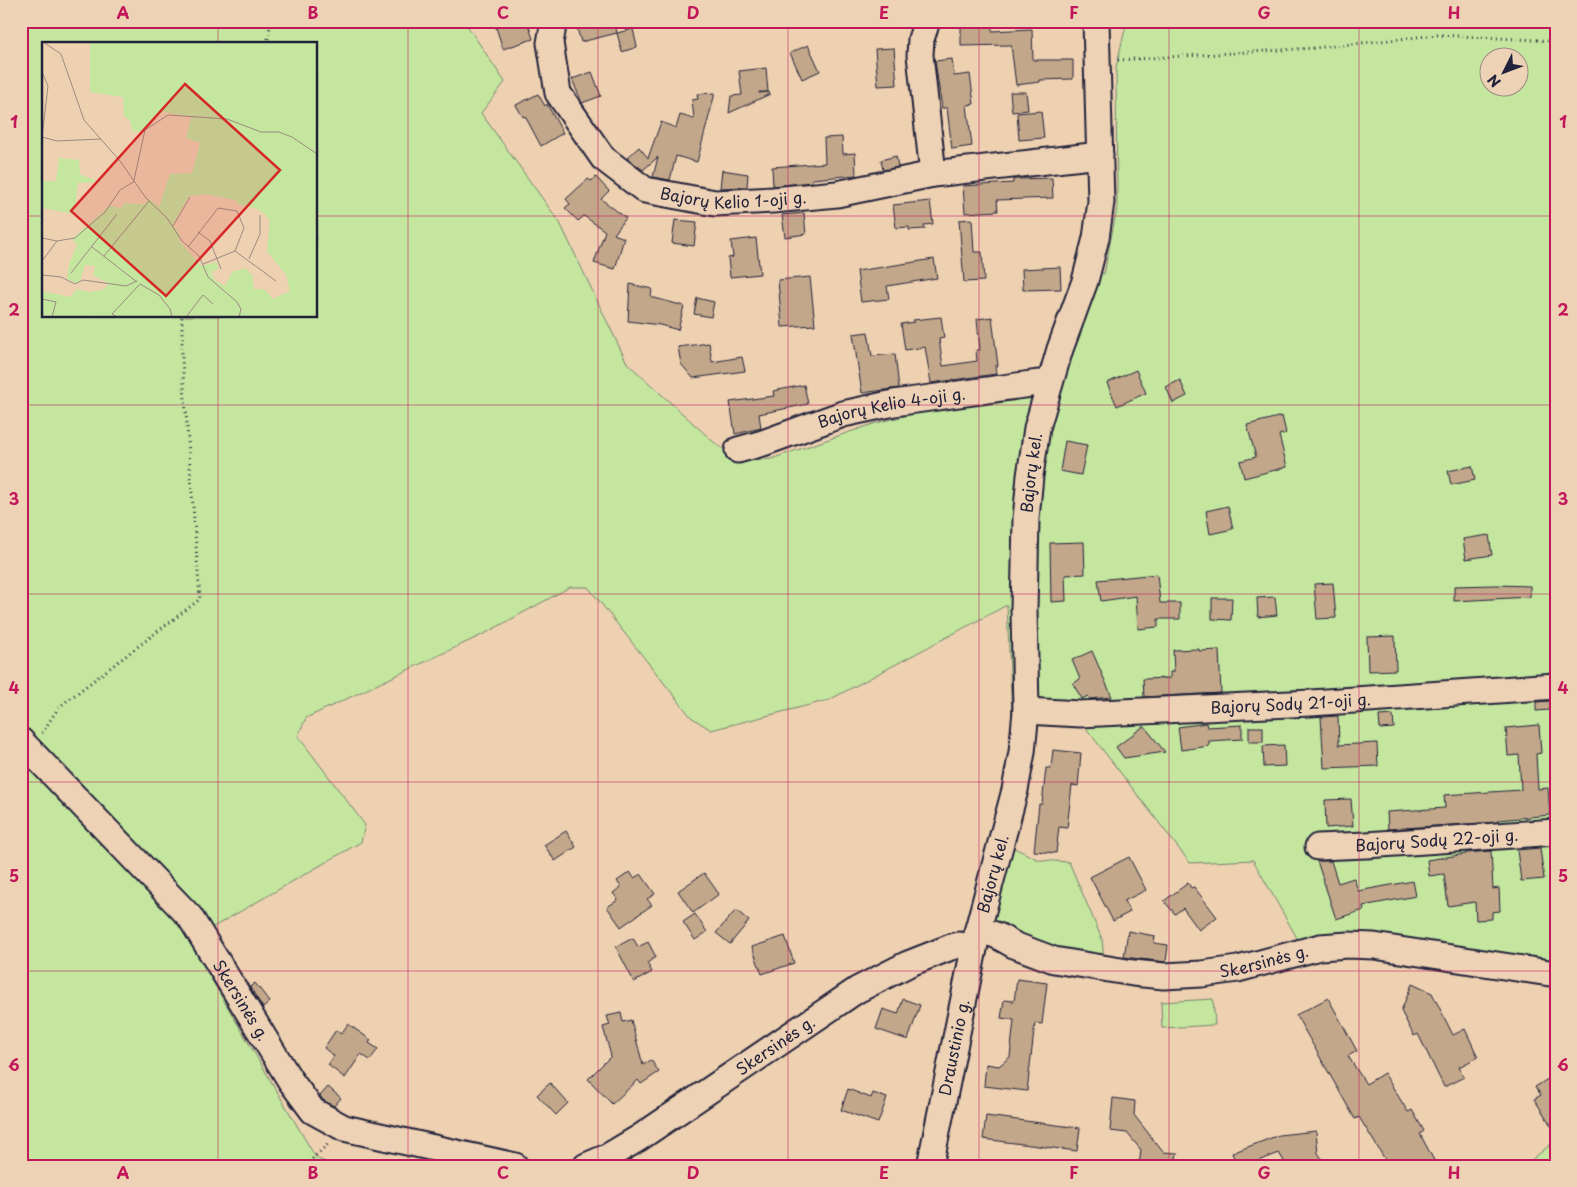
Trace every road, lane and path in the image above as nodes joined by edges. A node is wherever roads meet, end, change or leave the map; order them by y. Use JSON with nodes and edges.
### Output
{"nodes":[{"id":1,"x":32,"y":21,"type":"edge"},
{"id":2,"x":271,"y":21,"type":"edge"},
{"id":3,"x":554,"y":21,"type":"edge"},
{"id":4,"x":927,"y":21,"type":"edge"},
{"id":5,"x":1096,"y":21,"type":"edge"},
{"id":6,"x":21,"y":26,"type":"edge"},
{"id":7,"x":1556,"y":41,"type":"edge"},
{"id":8,"x":267,"y":42,"type":"edge"},
{"id":9,"x":1096,"y":62,"type":"junction"},
{"id":10,"x":1100,"y":155,"type":"junction"},
{"id":11,"x":933,"y":174,"type":"junction"},
{"id":12,"x":182,"y":318,"type":"edge"},
{"id":13,"x":1049,"y":385,"type":"junction"},
{"id":14,"x":738,"y":450,"type":"dead end"},
{"id":15,"x":1556,"y":686,"type":"edge"},
{"id":16,"x":1026,"y":711,"type":"junction"},
{"id":17,"x":26,"y":746,"type":"edge"},
{"id":18,"x":1556,"y":832,"type":"edge"},
{"id":19,"x":1318,"y":846,"type":"dead end"},
{"id":20,"x":976,"y":938,"type":"junction"},
{"id":21,"x":1556,"y":974,"type":"edge"},
{"id":22,"x":344,"y":1128,"type":"junction"},
{"id":23,"x":306,"y":1166,"type":"edge"},
{"id":24,"x":515,"y":1166,"type":"edge"},
{"id":25,"x":586,"y":1166,"type":"edge"},
{"id":26,"x":930,"y":1166,"type":"edge"}],
"edges":[{"from":1,"to":6,"type":"path"},
{"from":2,"to":8,"type":"path"},
{"from":3,"to":11,"type":"street","name":"Bajorų Kelio 1-oji g."},
{"from":4,"to":11,"type":"street"},
{"from":5,"to":9,"type":"street","name":"Bajorų kel."},
{"from":7,"to":9,"type":"path"},
{"from":9,"to":10,"type":"street","name":"Bajorų kel."},
{"from":10,"to":11,"type":"street","name":"Bajorų Kelio 1-oji g."},
{"from":10,"to":13,"type":"street","name":"Bajorų kel."},
{"from":12,"to":17,"type":"path"},
{"from":13,"to":14,"type":"street","name":"Bajorų Kelio 4-oji g."},
{"from":13,"to":16,"type":"street","name":"Bajorų kel."},
{"from":15,"to":16,"type":"street","name":"Bajorų Sodų 21-oji g."},
{"from":16,"to":20,"type":"street","name":"Bajorų kel."},
{"from":17,"to":22,"type":"street","name":"Skersinės g."},
{"from":18,"to":19,"type":"street","name":"Bajorų Sodų 22-oji g."},
{"from":20,"to":21,"type":"street","name":"Skersinės g."},
{"from":20,"to":25,"type":"street","name":"Skersinės g."},
{"from":20,"to":26,"type":"street","name":"Draustinio g."},
{"from":22,"to":23,"type":"path"},
{"from":22,"to":24,"type":"street","name":"Skersinės g."}]}
